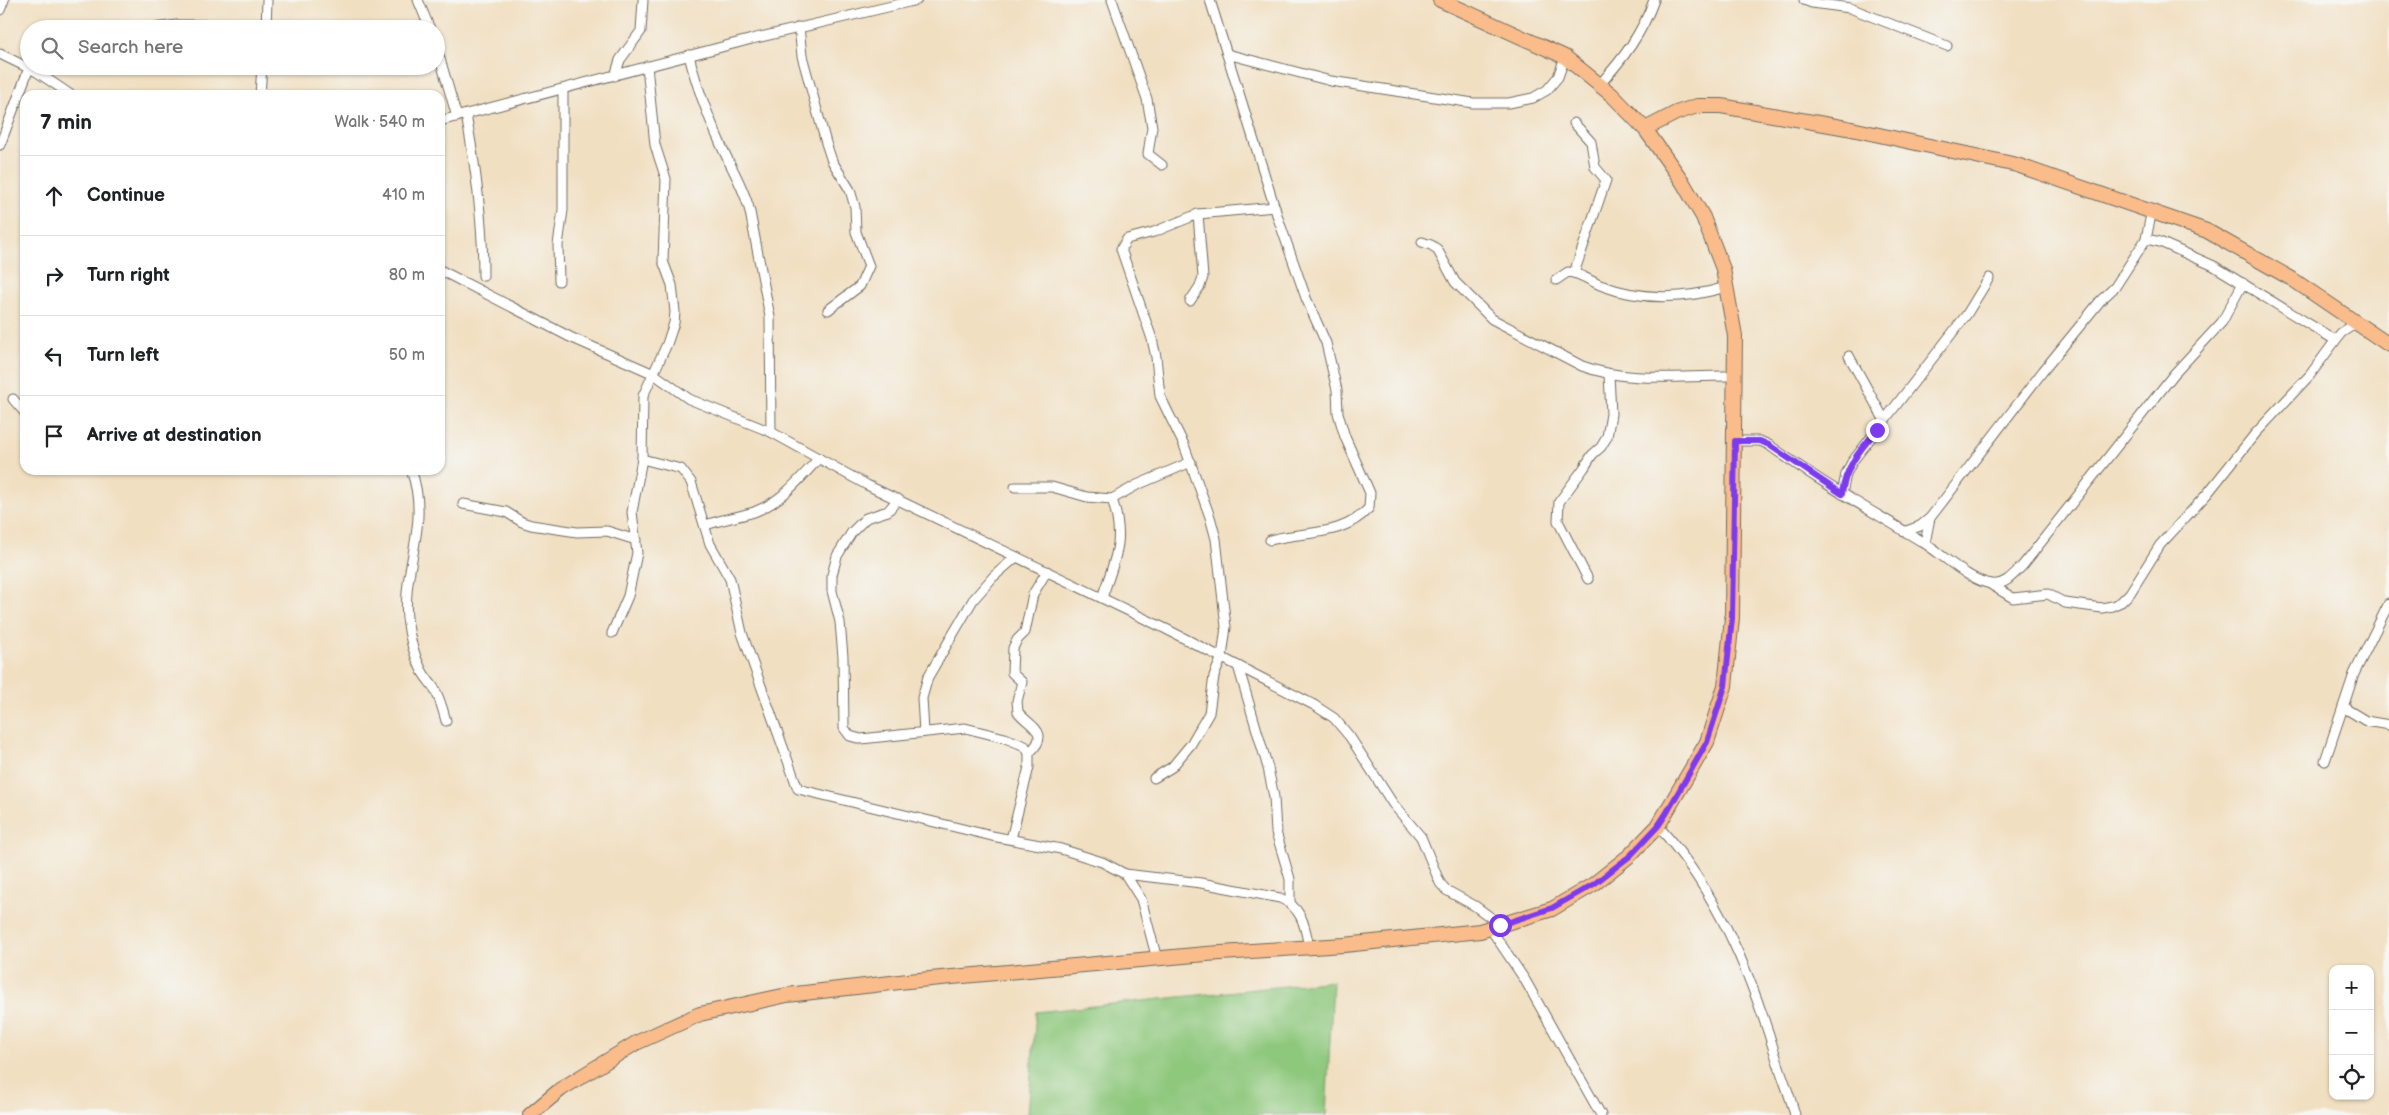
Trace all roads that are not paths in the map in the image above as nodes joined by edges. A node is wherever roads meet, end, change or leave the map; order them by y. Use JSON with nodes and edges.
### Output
{"nodes":[{"id":1,"x":4,"y":0,"type":"edge"},
{"id":2,"x":268,"y":0,"type":"edge"},
{"id":3,"x":418,"y":0,"type":"edge"},
{"id":4,"x":643,"y":0,"type":"edge"},
{"id":5,"x":917,"y":0,"type":"edge"},
{"id":6,"x":1112,"y":0,"type":"edge"},
{"id":7,"x":1210,"y":0,"type":"edge"},
{"id":8,"x":1440,"y":0,"type":"edge"},
{"id":9,"x":1654,"y":0,"type":"edge"},
{"id":10,"x":1804,"y":0,"type":"edge"},
{"id":11,"x":0,"y":10,"type":"edge"},
{"id":12,"x":267,"y":20,"type":"edge"},
{"id":13,"x":426,"y":20,"type":"edge"},
{"id":14,"x":799,"y":27,"type":"junction"},
{"id":15,"x":1947,"y":46,"type":"dead end"},
{"id":16,"x":1227,"y":54,"type":"junction"},
{"id":17,"x":1,"y":55,"type":"edge"},
{"id":18,"x":689,"y":55,"type":"junction"},
{"id":19,"x":1565,"y":57,"type":"junction"},
{"id":20,"x":20,"y":64,"type":"edge"},
{"id":21,"x":647,"y":66,"type":"junction"},
{"id":22,"x":445,"y":70,"type":"edge"},
{"id":23,"x":26,"y":75,"type":"edge"},
{"id":24,"x":40,"y":75,"type":"edge"},
{"id":25,"x":261,"y":75,"type":"edge"},
{"id":26,"x":615,"y":76,"type":"junction"},
{"id":27,"x":1600,"y":84,"type":"junction"},
{"id":28,"x":21,"y":90,"type":"edge"},
{"id":29,"x":63,"y":90,"type":"edge"},
{"id":30,"x":260,"y":90,"type":"edge"},
{"id":31,"x":564,"y":90,"type":"junction"},
{"id":32,"x":20,"y":92,"type":"edge"},
{"id":33,"x":462,"y":116,"type":"junction"},
{"id":34,"x":445,"y":120,"type":"edge"},
{"id":35,"x":1574,"y":123,"type":"dead end"},
{"id":36,"x":1645,"y":129,"type":"junction"},
{"id":37,"x":0,"y":145,"type":"edge"},
{"id":38,"x":1162,"y":164,"type":"dead end"},
{"id":39,"x":1274,"y":206,"type":"junction"},
{"id":40,"x":2152,"y":210,"type":"junction"},
{"id":41,"x":1198,"y":214,"type":"junction"},
{"id":42,"x":2146,"y":239,"type":"junction"},
{"id":43,"x":1422,"y":242,"type":"dead end"},
{"id":44,"x":1574,"y":272,"type":"junction"},
{"id":45,"x":445,"y":273,"type":"edge"},
{"id":46,"x":483,"y":276,"type":"dead end"},
{"id":47,"x":1989,"y":278,"type":"dead end"},
{"id":48,"x":1556,"y":280,"type":"dead end"},
{"id":49,"x":559,"y":281,"type":"dead end"},
{"id":50,"x":2243,"y":283,"type":"junction"},
{"id":51,"x":1726,"y":286,"type":"junction"},
{"id":52,"x":1190,"y":301,"type":"dead end"},
{"id":53,"x":828,"y":310,"type":"dead end"},
{"id":54,"x":2358,"y":322,"type":"junction"},
{"id":55,"x":2335,"y":340,"type":"junction"},
{"id":56,"x":2389,"y":345,"type":"edge"},
{"id":57,"x":1849,"y":356,"type":"dead end"},
{"id":58,"x":654,"y":374,"type":"junction"},
{"id":59,"x":1609,"y":374,"type":"junction"},
{"id":60,"x":1734,"y":376,"type":"junction"},
{"id":61,"x":12,"y":398,"type":"dead end"},
{"id":62,"x":20,"y":407,"type":"edge"},
{"id":63,"x":1885,"y":421,"type":"junction"},
{"id":64,"x":771,"y":432,"type":"junction"},
{"id":65,"x":1735,"y":441,"type":"junction"},
{"id":66,"x":819,"y":458,"type":"junction"},
{"id":67,"x":642,"y":459,"type":"junction"},
{"id":68,"x":1191,"y":462,"type":"junction"},
{"id":69,"x":412,"y":475,"type":"edge"},
{"id":70,"x":1015,"y":487,"type":"dead end"},
{"id":71,"x":1842,"y":494,"type":"junction"},
{"id":72,"x":898,"y":499,"type":"junction"},
{"id":73,"x":1112,"y":499,"type":"junction"},
{"id":74,"x":463,"y":504,"type":"dead end"},
{"id":75,"x":1930,"y":518,"type":"junction"},
{"id":76,"x":706,"y":524,"type":"junction"},
{"id":77,"x":1904,"y":532,"type":"junction"},
{"id":78,"x":636,"y":540,"type":"junction"},
{"id":79,"x":1270,"y":540,"type":"dead end"},
{"id":80,"x":1925,"y":543,"type":"junction"},
{"id":81,"x":1016,"y":557,"type":"junction"},
{"id":82,"x":1047,"y":571,"type":"junction"},
{"id":83,"x":1588,"y":579,"type":"dead end"},
{"id":84,"x":1990,"y":584,"type":"junction"},
{"id":85,"x":1102,"y":598,"type":"junction"},
{"id":86,"x":2389,"y":603,"type":"edge"},
{"id":87,"x":612,"y":633,"type":"dead end"},
{"id":88,"x":1222,"y":657,"type":"junction"},
{"id":89,"x":1238,"y":666,"type":"junction"},
{"id":90,"x":2343,"y":707,"type":"junction"},
{"id":91,"x":446,"y":721,"type":"dead end"},
{"id":92,"x":2389,"y":726,"type":"edge"},
{"id":93,"x":924,"y":732,"type":"junction"},
{"id":94,"x":1029,"y":753,"type":"junction"},
{"id":95,"x":2325,"y":761,"type":"dead end"},
{"id":96,"x":1154,"y":778,"type":"dead end"},
{"id":97,"x":1658,"y":826,"type":"junction"},
{"id":98,"x":1011,"y":839,"type":"junction"},
{"id":99,"x":1125,"y":874,"type":"junction"},
{"id":100,"x":1290,"y":902,"type":"junction"},
{"id":101,"x":1496,"y":927,"type":"junction"},
{"id":102,"x":1309,"y":947,"type":"junction"},
{"id":103,"x":1157,"y":959,"type":"junction"},
{"id":104,"x":530,"y":1115,"type":"edge"},
{"id":105,"x":1601,"y":1115,"type":"edge"},
{"id":106,"x":1795,"y":1115,"type":"edge"}],
"edges":[{"from":1,"to":11,"type":"street"},
{"from":2,"to":12,"type":"street"},
{"from":3,"to":13,"type":"street"},
{"from":4,"to":26,"type":"street"},
{"from":5,"to":14,"type":"street"},
{"from":6,"to":38,"type":"street"},
{"from":7,"to":16,"type":"street"},
{"from":8,"to":19,"type":"main road"},
{"from":9,"to":27,"type":"street"},
{"from":10,"to":15,"type":"street"},
{"from":14,"to":18,"type":"street"},
{"from":14,"to":53,"type":"street"},
{"from":16,"to":19,"type":"street"},
{"from":16,"to":39,"type":"street"},
{"from":17,"to":20,"type":"street"},
{"from":18,"to":21,"type":"street"},
{"from":18,"to":64,"type":"street"},
{"from":19,"to":27,"type":"main road"},
{"from":21,"to":26,"type":"street"},
{"from":21,"to":58,"type":"street"},
{"from":22,"to":33,"type":"street"},
{"from":23,"to":28,"type":"street"},
{"from":24,"to":29,"type":"street"},
{"from":25,"to":30,"type":"street"},
{"from":26,"to":31,"type":"street"},
{"from":27,"to":36,"type":"main road"},
{"from":31,"to":33,"type":"street"},
{"from":31,"to":49,"type":"street"},
{"from":32,"to":37,"type":"street"},
{"from":33,"to":34,"type":"street"},
{"from":33,"to":46,"type":"street"},
{"from":35,"to":44,"type":"street"},
{"from":36,"to":40,"type":"main road"},
{"from":36,"to":51,"type":"main road"},
{"from":39,"to":41,"type":"street"},
{"from":39,"to":79,"type":"street"},
{"from":40,"to":42,"type":"street"},
{"from":40,"to":54,"type":"main road"},
{"from":41,"to":52,"type":"street"},
{"from":41,"to":68,"type":"street"},
{"from":42,"to":50,"type":"street"},
{"from":42,"to":75,"type":"street"},
{"from":43,"to":59,"type":"street"},
{"from":44,"to":48,"type":"street"},
{"from":44,"to":51,"type":"street"},
{"from":45,"to":58,"type":"street"},
{"from":47,"to":63,"type":"street"},
{"from":50,"to":55,"type":"street"},
{"from":50,"to":84,"type":"street"},
{"from":51,"to":60,"type":"main road"},
{"from":54,"to":55,"type":"street"},
{"from":54,"to":56,"type":"main road"},
{"from":55,"to":84,"type":"street"},
{"from":57,"to":63,"type":"street"},
{"from":58,"to":64,"type":"street"},
{"from":58,"to":67,"type":"street"},
{"from":59,"to":60,"type":"street"},
{"from":59,"to":83,"type":"street"},
{"from":60,"to":65,"type":"main road"},
{"from":61,"to":62,"type":"street"},
{"from":63,"to":71,"type":"street"},
{"from":64,"to":66,"type":"street"},
{"from":65,"to":71,"type":"street"},
{"from":65,"to":97,"type":"main road"},
{"from":66,"to":72,"type":"street"},
{"from":66,"to":76,"type":"street"},
{"from":67,"to":76,"type":"street"},
{"from":67,"to":78,"type":"street"},
{"from":68,"to":73,"type":"street"},
{"from":68,"to":88,"type":"street"},
{"from":69,"to":91,"type":"street"},
{"from":70,"to":73,"type":"street"},
{"from":71,"to":77,"type":"street"},
{"from":72,"to":81,"type":"street"},
{"from":72,"to":93,"type":"street"},
{"from":73,"to":85,"type":"street"},
{"from":74,"to":78,"type":"street"},
{"from":75,"to":77,"type":"street"},
{"from":75,"to":80,"type":"street"},
{"from":76,"to":98,"type":"street"},
{"from":77,"to":80,"type":"street"},
{"from":78,"to":87,"type":"street"},
{"from":80,"to":84,"type":"street"},
{"from":81,"to":82,"type":"street"},
{"from":81,"to":93,"type":"street"},
{"from":82,"to":85,"type":"street"},
{"from":82,"to":94,"type":"street"},
{"from":85,"to":88,"type":"street"},
{"from":86,"to":90,"type":"street"},
{"from":88,"to":89,"type":"street"},
{"from":88,"to":96,"type":"street"},
{"from":89,"to":100,"type":"street"},
{"from":89,"to":101,"type":"street"},
{"from":90,"to":92,"type":"street"},
{"from":90,"to":95,"type":"street"},
{"from":93,"to":94,"type":"street"},
{"from":94,"to":98,"type":"street"},
{"from":97,"to":101,"type":"main road"},
{"from":97,"to":106,"type":"street"},
{"from":98,"to":99,"type":"street"},
{"from":99,"to":100,"type":"street"},
{"from":99,"to":103,"type":"street"},
{"from":100,"to":102,"type":"street"},
{"from":101,"to":102,"type":"main road"},
{"from":101,"to":105,"type":"street"},
{"from":102,"to":103,"type":"main road"},
{"from":103,"to":104,"type":"main road"}]}
